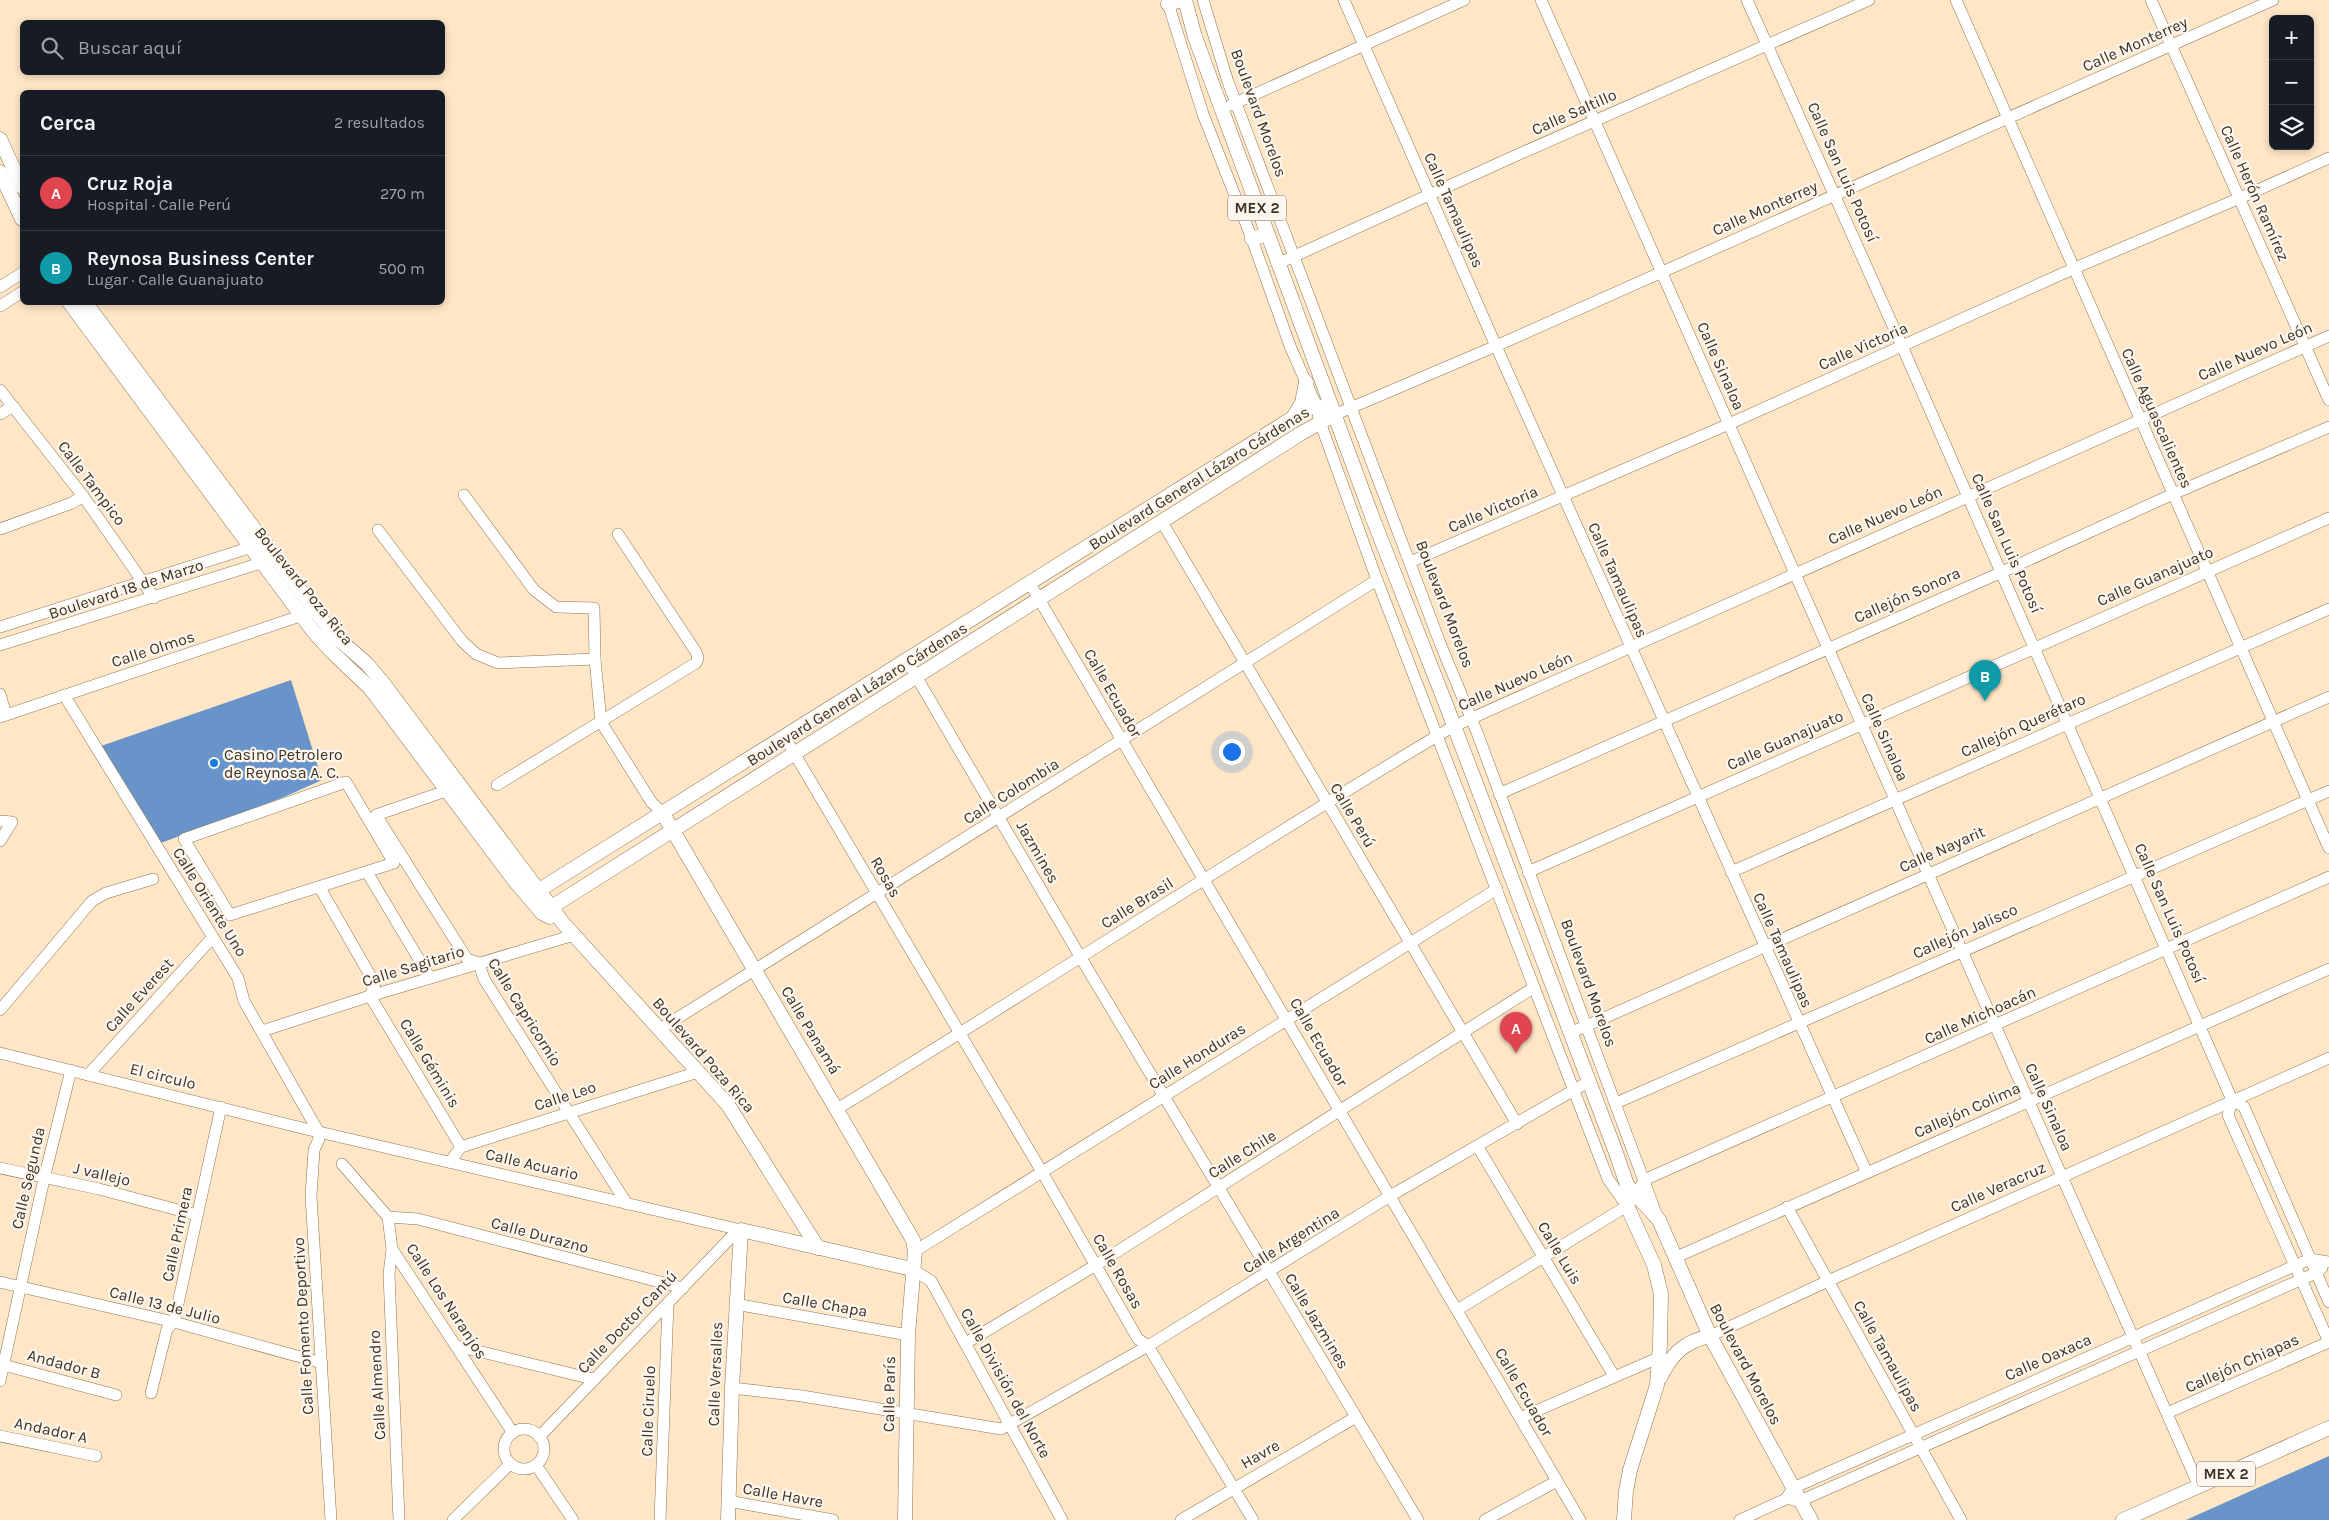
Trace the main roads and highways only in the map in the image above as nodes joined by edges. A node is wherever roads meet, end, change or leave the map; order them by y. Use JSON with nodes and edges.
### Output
{"nodes":[{"id":1,"x":1175,"y":1,"type":"edge"},
{"id":2,"x":0,"y":138,"type":"edge"},
{"id":3,"x":0,"y":172,"type":"edge"},
{"id":4,"x":20,"y":183,"type":"edge"},
{"id":5,"x":19,"y":203,"type":"edge"},
{"id":6,"x":1267,"y":234,"type":"junction"},
{"id":7,"x":1252,"y":239,"type":"road end"},
{"id":8,"x":71,"y":305,"type":"edge"},
{"id":9,"x":87,"y":305,"type":"edge"},
{"id":10,"x":1306,"y":382,"type":"road end"},
{"id":11,"x":1334,"y":415,"type":"junction"},
{"id":12,"x":1294,"y":417,"type":"junction"},
{"id":13,"x":1191,"y":481,"type":"junction"},
{"id":14,"x":1164,"y":521,"type":"junction"},
{"id":15,"x":309,"y":613,"type":"junction"},
{"id":16,"x":662,"y":812,"type":"junction"},
{"id":17,"x":674,"y":832,"type":"junction"},
{"id":18,"x":534,"y":894,"type":"junction"},
{"id":19,"x":547,"y":910,"type":"junction"},
{"id":20,"x":1630,"y":1195,"type":"junction"},
{"id":21,"x":740,"y":1230,"type":"joint"},
{"id":22,"x":818,"y":1248,"type":"junction"},
{"id":23,"x":912,"y":1269,"type":"junction"},
{"id":24,"x":1710,"y":1336,"type":"junction"},
{"id":25,"x":1657,"y":1385,"type":"junction"},
{"id":26,"x":2329,"y":1428,"type":"edge"},
{"id":27,"x":728,"y":1520,"type":"edge"},
{"id":28,"x":905,"y":1520,"type":"edge"},
{"id":29,"x":1624,"y":1520,"type":"edge"},
{"id":30,"x":1811,"y":1520,"type":"edge"},
{"id":31,"x":2123,"y":1520,"type":"edge"}],
"edges":[{"from":1,"to":6,"type":"main road","name":"Boulevard Morelos","number":"MEX 2"},
{"from":2,"to":4,"type":"main road"},
{"from":3,"to":5,"type":"main road"},
{"from":6,"to":7,"type":"main road"},
{"from":6,"to":11,"type":"main road","name":"Boulevard Morelos","number":"MEX 2"},
{"from":8,"to":15,"type":"main road","name":"Boulevard Poza Rica"},
{"from":9,"to":15,"type":"main road","name":"Boulevard Poza Rica"},
{"from":10,"to":12,"type":"main road"},
{"from":11,"to":12,"type":"main road","name":"Boulevard General Lázaro Cárdenas"},
{"from":11,"to":14,"type":"main road","name":"Boulevard General Lázaro Cárdenas"},
{"from":11,"to":20,"type":"main road","name":"Boulevard Morelos","number":"MEX 2"},
{"from":12,"to":13,"type":"main road","name":"Boulevard General Lázaro Cárdenas"},
{"from":13,"to":14,"type":"main road"},
{"from":13,"to":16,"type":"main road","name":"Boulevard General Lázaro Cárdenas"},
{"from":14,"to":17,"type":"main road","name":"Boulevard General Lázaro Cárdenas"},
{"from":15,"to":18,"type":"main road","name":"Boulevard Poza Rica"},
{"from":15,"to":18,"type":"main road","name":"Boulevard Poza Rica"},
{"from":16,"to":17,"type":"main road","name":"Calle Panamá"},
{"from":16,"to":18,"type":"main road","name":"Boulevard General Lázaro Cárdenas"},
{"from":17,"to":19,"type":"main road","name":"Boulevard General Lázaro Cárdenas"},
{"from":17,"to":23,"type":"main road","name":"Calle Panamá"},
{"from":18,"to":19,"type":"main road","name":"Boulevard Poza Rica"},
{"from":19,"to":22,"type":"main road","name":"Boulevard Poza Rica"},
{"from":20,"to":24,"type":"main road","name":"Boulevard Morelos","number":"MEX 2"},
{"from":20,"to":25,"type":"main road","name":"Boulevard Morelos","number":"MEX 2"},
{"from":21,"to":22,"type":"main road","name":"Calle Acuario"},
{"from":21,"to":27,"type":"main road","name":"Calle Versalles"},
{"from":22,"to":23,"type":"main road","name":"Calle Acuario"},
{"from":23,"to":28,"type":"main road","name":"Calle París"},
{"from":24,"to":25,"type":"main road"},
{"from":24,"to":30,"type":"main road","name":"Boulevard Morelos","number":"MEX 2"},
{"from":25,"to":29,"type":"main road","name":"Boulevard Morelos","number":"MEX 2"},
{"from":26,"to":31,"type":"main road","number":"MEX 2"}]}
